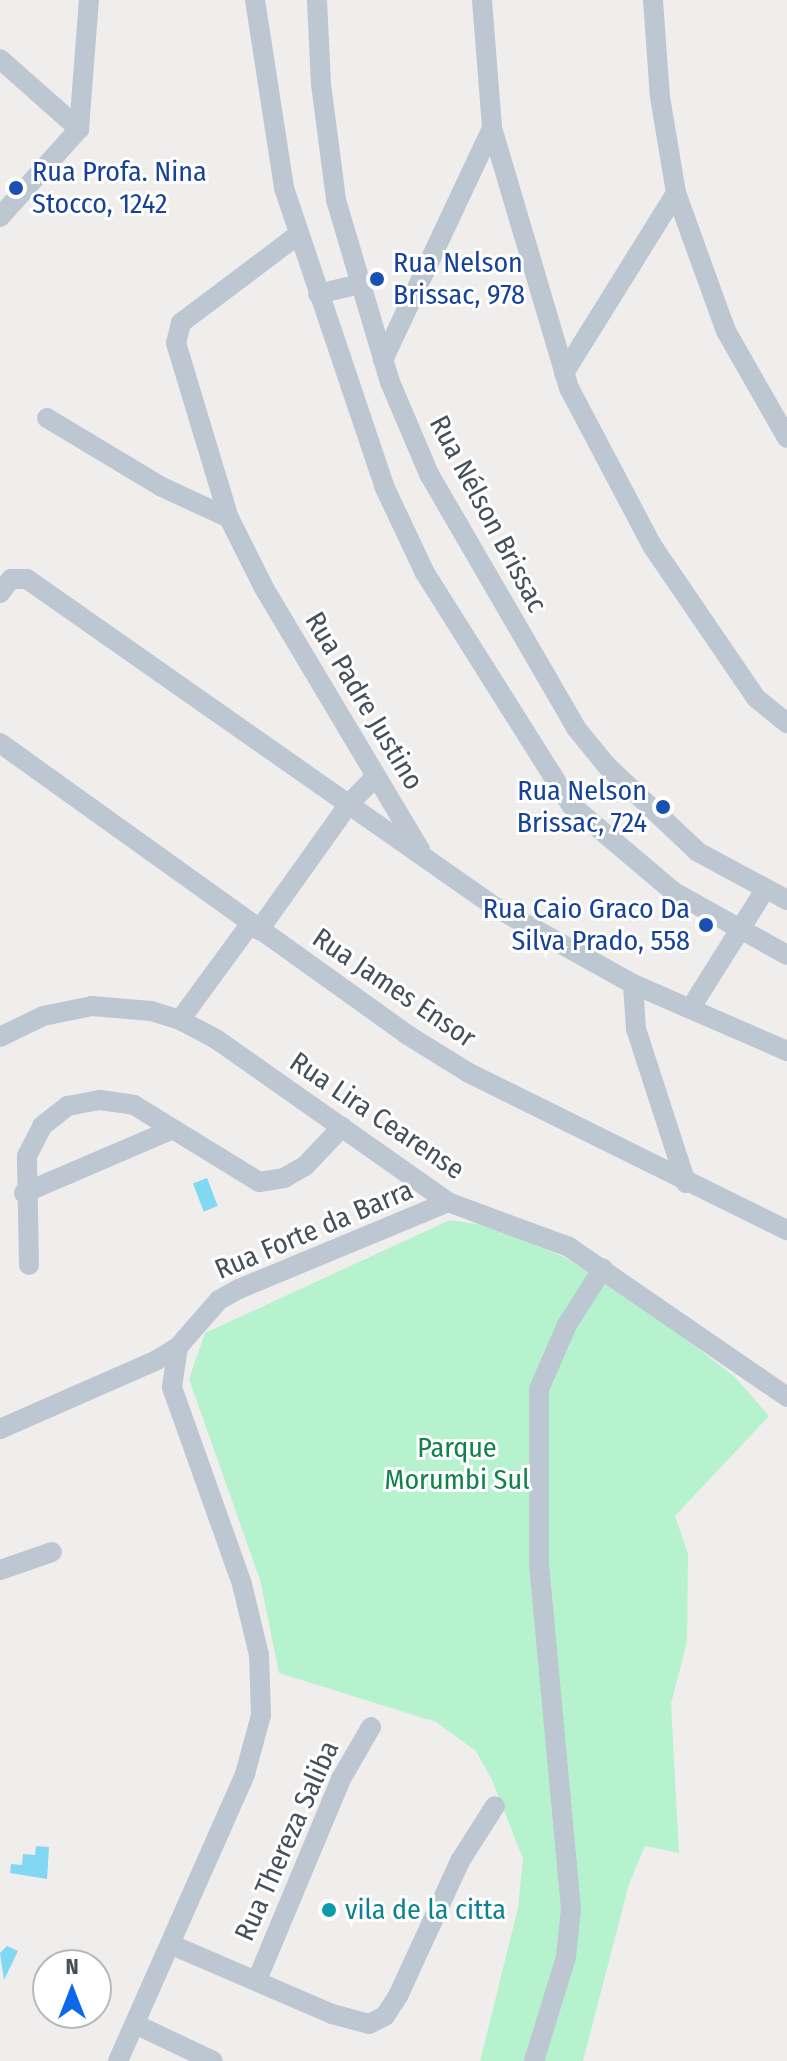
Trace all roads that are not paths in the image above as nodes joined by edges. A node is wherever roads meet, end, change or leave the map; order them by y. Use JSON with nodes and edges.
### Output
{"nodes":[{"id":1,"x":89,"y":0,"type":"edge"},
{"id":2,"x":255,"y":0,"type":"edge"},
{"id":3,"x":317,"y":0,"type":"edge"},
{"id":4,"x":482,"y":0,"type":"edge"},
{"id":5,"x":653,"y":0,"type":"edge"},
{"id":6,"x":0,"y":59,"type":"edge"},
{"id":7,"x":492,"y":128,"type":"junction"},
{"id":8,"x":79,"y":129,"type":"junction"},
{"id":9,"x":676,"y":193,"type":"junction"},
{"id":10,"x":0,"y":217,"type":"edge"},
{"id":11,"x":299,"y":234,"type":"junction"},
{"id":12,"x":360,"y":284,"type":"junction"},
{"id":13,"x":318,"y":294,"type":"junction"},
{"id":14,"x":383,"y":360,"type":"junction"},
{"id":15,"x":564,"y":373,"type":"junction"},
{"id":16,"x":47,"y":418,"type":"dead end"},
{"id":17,"x":787,"y":438,"type":"edge"},
{"id":18,"x":229,"y":518,"type":"junction"},
{"id":19,"x":0,"y":593,"type":"edge"},
{"id":20,"x":787,"y":723,"type":"edge"},
{"id":21,"x":0,"y":743,"type":"edge"},
{"id":22,"x":376,"y":776,"type":"junction"},
{"id":23,"x":349,"y":804,"type":"junction"},
{"id":24,"x":425,"y":857,"type":"junction"},
{"id":25,"x":764,"y":891,"type":"junction"},
{"id":26,"x":787,"y":900,"type":"edge"},
{"id":27,"x":255,"y":926,"type":"junction"},
{"id":28,"x":739,"y":931,"type":"junction"},
{"id":29,"x":787,"y":955,"type":"edge"},
{"id":30,"x":633,"y":984,"type":"junction"},
{"id":31,"x":692,"y":1006,"type":"junction"},
{"id":32,"x":180,"y":1020,"type":"junction"},
{"id":33,"x":0,"y":1037,"type":"edge"},
{"id":34,"x":787,"y":1051,"type":"edge"},
{"id":35,"x":342,"y":1127,"type":"junction"},
{"id":36,"x":173,"y":1129,"type":"junction"},
{"id":37,"x":686,"y":1183,"type":"junction"},
{"id":38,"x":24,"y":1193,"type":"junction"},
{"id":39,"x":448,"y":1202,"type":"junction"},
{"id":40,"x":787,"y":1230,"type":"edge"},
{"id":41,"x":29,"y":1265,"type":"dead end"},
{"id":42,"x":603,"y":1268,"type":"junction"},
{"id":43,"x":178,"y":1347,"type":"junction"},
{"id":44,"x":128,"y":1376,"type":"junction"},
{"id":45,"x":172,"y":1387,"type":"junction"},
{"id":46,"x":787,"y":1397,"type":"edge"},
{"id":47,"x":0,"y":1429,"type":"edge"},
{"id":48,"x":52,"y":1552,"type":"dead end"},
{"id":49,"x":0,"y":1570,"type":"edge"},
{"id":50,"x":371,"y":1727,"type":"dead end"},
{"id":51,"x":495,"y":1806,"type":"dead end"},
{"id":52,"x":172,"y":1945,"type":"junction"},
{"id":53,"x":257,"y":1980,"type":"junction"},
{"id":54,"x":135,"y":2024,"type":"junction"},
{"id":55,"x":118,"y":2061,"type":"edge"},
{"id":56,"x":213,"y":2061,"type":"edge"},
{"id":57,"x":534,"y":2061,"type":"edge"}],
"edges":[{"from":1,"to":8,"type":"street"},
{"from":2,"to":11,"type":"street"},
{"from":3,"to":12,"type":"street","name":"Rua Nélson Brissac"},
{"from":4,"to":7,"type":"street"},
{"from":5,"to":9,"type":"street"},
{"from":6,"to":8,"type":"street"},
{"from":7,"to":14,"type":"street"},
{"from":7,"to":15,"type":"street"},
{"from":8,"to":10,"type":"street"},
{"from":9,"to":15,"type":"street"},
{"from":9,"to":17,"type":"street"},
{"from":11,"to":13,"type":"street"},
{"from":11,"to":18,"type":"street","name":"Rua Padre Justino"},
{"from":12,"to":13,"type":"street"},
{"from":12,"to":14,"type":"street","name":"Rua Nélson Brissac"},
{"from":13,"to":28,"type":"street"},
{"from":14,"to":25,"type":"street","name":"Rua Nélson Brissac"},
{"from":15,"to":20,"type":"street"},
{"from":16,"to":18,"type":"street"},
{"from":18,"to":22,"type":"street","name":"Rua Padre Justino"},
{"from":19,"to":23,"type":"street"},
{"from":21,"to":27,"type":"street","name":"Rua James Ensor"},
{"from":22,"to":23,"type":"street"},
{"from":22,"to":24,"type":"street","name":"Rua Padre Justino"},
{"from":23,"to":24,"type":"street"},
{"from":23,"to":27,"type":"street"},
{"from":24,"to":30,"type":"street","name":"Rua Padre Justino"},
{"from":25,"to":26,"type":"street","name":"Rua Nélson Brissac"},
{"from":25,"to":28,"type":"street"},
{"from":27,"to":32,"type":"street"},
{"from":27,"to":37,"type":"street","name":"Rua James Ensor"},
{"from":28,"to":29,"type":"street"},
{"from":28,"to":31,"type":"street"},
{"from":30,"to":31,"type":"street","name":"Rua Padre Justino"},
{"from":30,"to":37,"type":"street"},
{"from":31,"to":34,"type":"street","name":"Rua Padre Justino"},
{"from":32,"to":33,"type":"street","name":"Rua Lira Cearense"},
{"from":32,"to":35,"type":"street","name":"Rua Lira Cearense"},
{"from":35,"to":36,"type":"street"},
{"from":35,"to":39,"type":"street","name":"Rua Lira Cearense"},
{"from":36,"to":38,"type":"street"},
{"from":36,"to":38,"type":"street"},
{"from":37,"to":40,"type":"street","name":"Rua James Ensor"},
{"from":38,"to":41,"type":"street"},
{"from":39,"to":42,"type":"street","name":"Rua Lira Cearense"},
{"from":39,"to":43,"type":"street","name":"Rua Forte da Barra"},
{"from":42,"to":46,"type":"street","name":"Rua Lira Cearense"},
{"from":42,"to":57,"type":"street"},
{"from":43,"to":44,"type":"street","name":"Rua Forte da Barra"},
{"from":43,"to":45,"type":"street"},
{"from":44,"to":45,"type":"street"},
{"from":44,"to":47,"type":"street","name":"Rua Forte da Barra"},
{"from":45,"to":52,"type":"street"},
{"from":48,"to":49,"type":"street"},
{"from":50,"to":53,"type":"street","name":"Rua Thereza Saliba"},
{"from":51,"to":53,"type":"street"},
{"from":52,"to":53,"type":"street"},
{"from":52,"to":54,"type":"street"},
{"from":54,"to":55,"type":"street"},
{"from":54,"to":56,"type":"street"}]}
